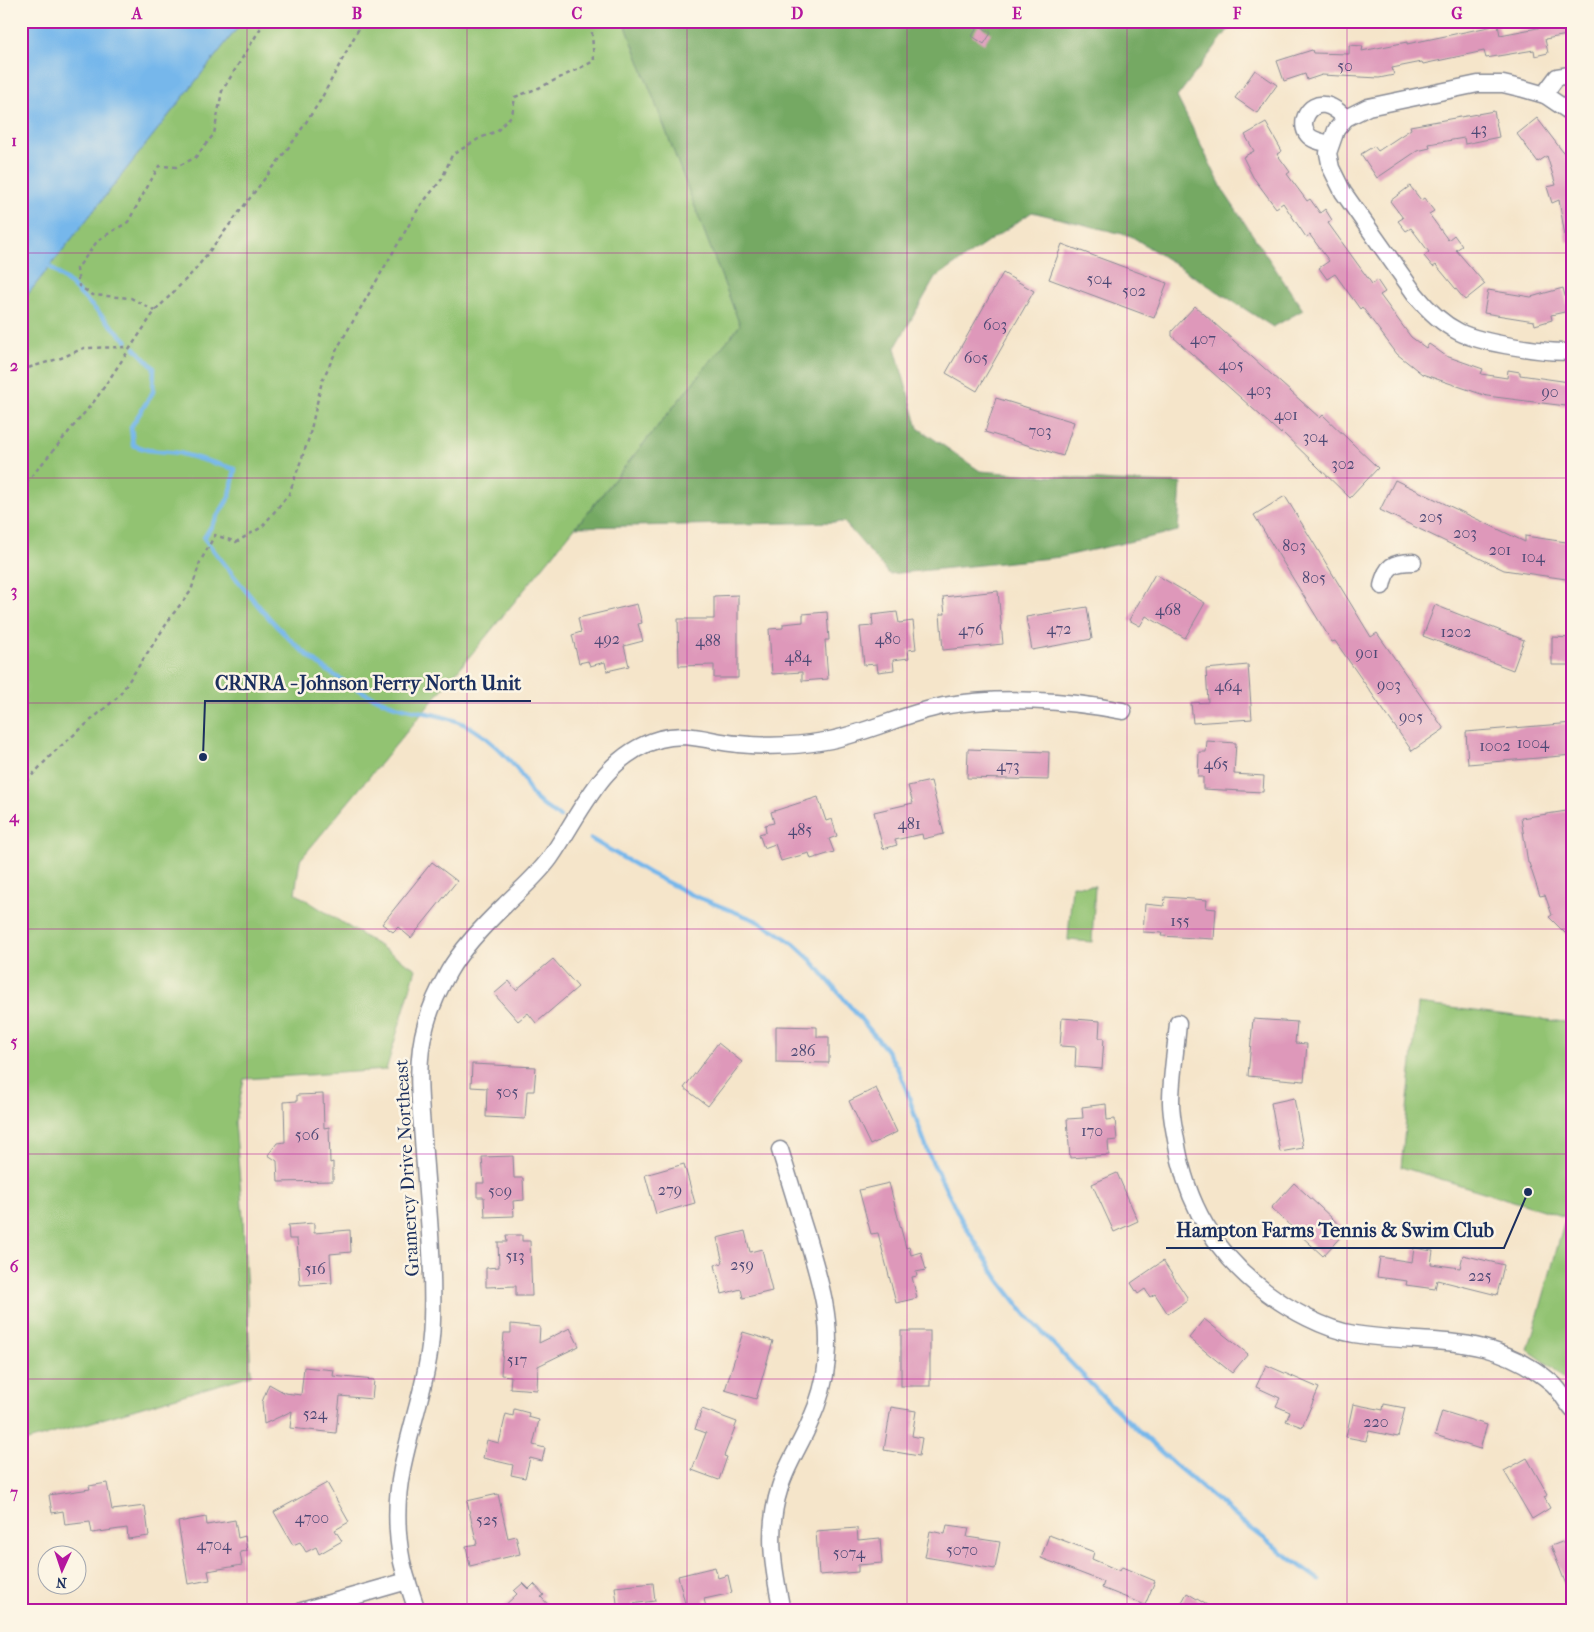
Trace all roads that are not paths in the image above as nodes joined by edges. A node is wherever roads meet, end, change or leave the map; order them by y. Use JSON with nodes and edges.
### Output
{"nodes":[{"id":1,"x":1573,"y":76,"type":"edge"},
{"id":2,"x":1545,"y":95,"type":"junction"},
{"id":3,"x":1573,"y":114,"type":"edge"},
{"id":4,"x":1346,"y":118,"type":"junction"},
{"id":5,"x":1330,"y":144,"type":"junction"},
{"id":6,"x":1573,"y":351,"type":"edge"},
{"id":7,"x":1413,"y":562,"type":"dead end"},
{"id":8,"x":1382,"y":586,"type":"dead end"},
{"id":9,"x":1122,"y":711,"type":"dead end"},
{"id":10,"x":1178,"y":1023,"type":"dead end"},
{"id":11,"x":780,"y":1150,"type":"dead end"},
{"id":12,"x":1573,"y":1410,"type":"edge"},
{"id":13,"x":408,"y":1581,"type":"junction"},
{"id":14,"x":302,"y":1611,"type":"edge"},
{"id":15,"x":417,"y":1611,"type":"edge"},
{"id":16,"x":782,"y":1611,"type":"edge"}],
"edges":[{"from":1,"to":2,"type":"street"},
{"from":2,"to":3,"type":"street"},
{"from":2,"to":4,"type":"street"},
{"from":4,"to":5,"type":"street"},
{"from":4,"to":5,"type":"street"},
{"from":5,"to":6,"type":"street"},
{"from":7,"to":8,"type":"street"},
{"from":9,"to":13,"type":"street","name":"Gramercy Drive Northeast"},
{"from":10,"to":12,"type":"street"},
{"from":11,"to":16,"type":"street"},
{"from":13,"to":14,"type":"street"},
{"from":13,"to":15,"type":"street","name":"Gramercy Drive Northeast"}]}
